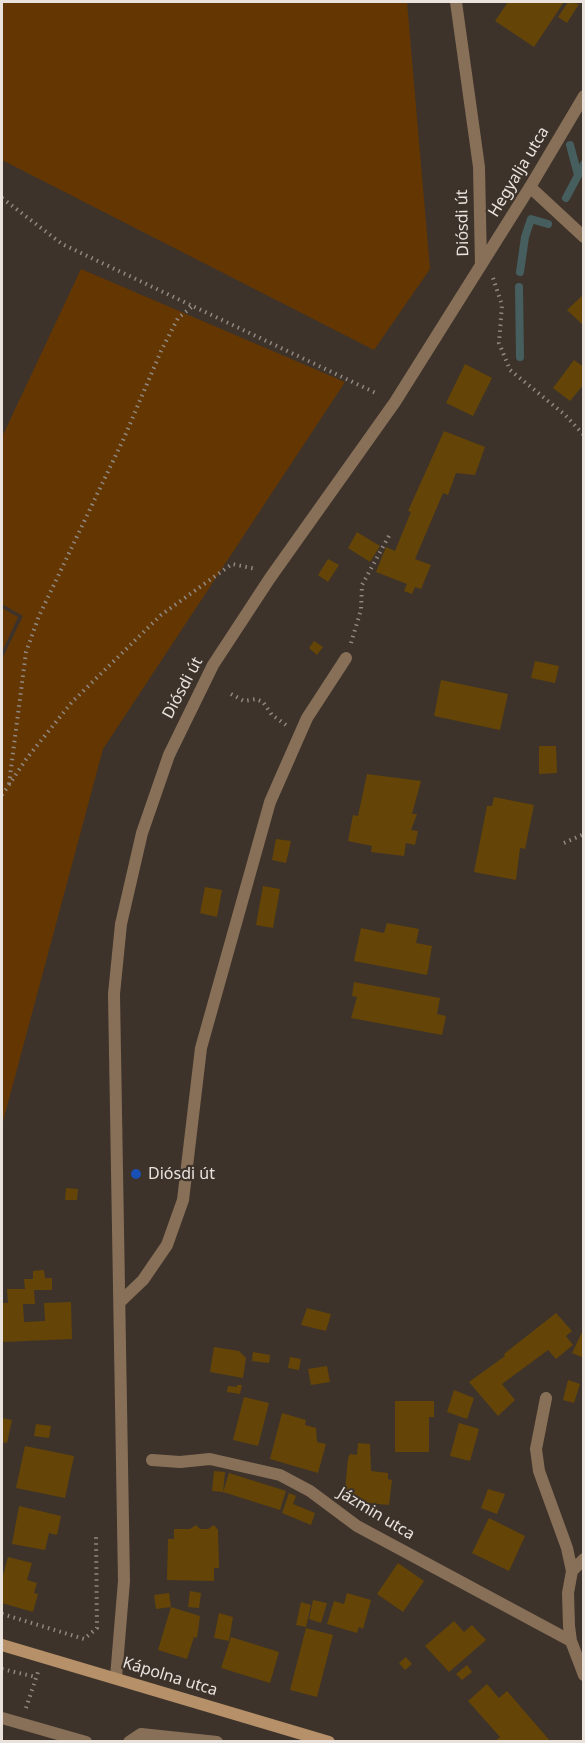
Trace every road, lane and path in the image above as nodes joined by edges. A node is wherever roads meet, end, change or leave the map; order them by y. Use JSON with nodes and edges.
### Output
{"nodes":[{"id":1,"x":456,"y":2,"type":"edge"},
{"id":2,"x":584,"y":96,"type":"edge"},
{"id":3,"x":530,"y":187,"type":"junction"},
{"id":4,"x":2,"y":198,"type":"edge"},
{"id":5,"x":584,"y":237,"type":"edge"},
{"id":6,"x":480,"y":265,"type":"junction"},
{"id":7,"x":193,"y":306,"type":"junction"},
{"id":8,"x":395,"y":402,"type":"junction"},
{"id":9,"x":584,"y":435,"type":"edge"},
{"id":10,"x":391,"y":532,"type":"dead end"},
{"id":11,"x":270,"y":578,"type":"junction"},
{"id":12,"x":346,"y":658,"type":"joint"},
{"id":13,"x":231,"y":694,"type":"dead end"},
{"id":14,"x":300,"y":735,"type":"junction"},
{"id":15,"x":584,"y":748,"type":"edge"},
{"id":16,"x":584,"y":771,"type":"edge"},
{"id":17,"x":9,"y":784,"type":"junction"},
{"id":18,"x":2,"y":795,"type":"edge"},
{"id":19,"x":584,"y":834,"type":"edge"},
{"id":20,"x":564,"y":843,"type":"dead end"},
{"id":21,"x":120,"y":1302,"type":"junction"},
{"id":22,"x":546,"y":1398,"type":"dead end"},
{"id":23,"x":152,"y":1460,"type":"dead end"},
{"id":24,"x":96,"y":1536,"type":"dead end"},
{"id":25,"x":584,"y":1559,"type":"edge"},
{"id":26,"x":572,"y":1571,"type":"junction"},
{"id":27,"x":2,"y":1614,"type":"edge"},
{"id":28,"x":571,"y":1641,"type":"junction"},
{"id":29,"x":2,"y":1645,"type":"edge"},
{"id":30,"x":2,"y":1669,"type":"edge"},
{"id":31,"x":584,"y":1675,"type":"edge"},
{"id":32,"x":116,"y":1677,"type":"junction"},
{"id":33,"x":27,"y":1704,"type":"dead end"},
{"id":34,"x":2,"y":1718,"type":"edge"},
{"id":35,"x":86,"y":1742,"type":"edge"},
{"id":36,"x":129,"y":1742,"type":"edge"},
{"id":37,"x":217,"y":1742,"type":"edge"},
{"id":38,"x":329,"y":1742,"type":"edge"}],
"edges":[{"from":1,"to":6,"type":"street","name":"Diósdi út"},
{"from":2,"to":3,"type":"street","name":"Hegyalja utca"},
{"from":3,"to":5,"type":"street"},
{"from":3,"to":6,"type":"street","name":"Hegyalja utca"},
{"from":4,"to":7,"type":"path"},
{"from":6,"to":8,"type":"street","name":"Diósdi út"},
{"from":6,"to":9,"type":"path"},
{"from":7,"to":8,"type":"path"},
{"from":7,"to":17,"type":"path"},
{"from":8,"to":11,"type":"street","name":"Diósdi út"},
{"from":10,"to":12,"type":"path"},
{"from":11,"to":17,"type":"path"},
{"from":11,"to":21,"type":"street","name":"Diósdi út"},
{"from":12,"to":14,"type":"street"},
{"from":13,"to":14,"type":"path"},
{"from":14,"to":21,"type":"street"},
{"from":15,"to":16,"type":"path"},
{"from":17,"to":18,"type":"path"},
{"from":19,"to":20,"type":"path"},
{"from":21,"to":32,"type":"street","name":"Diósdi út"},
{"from":22,"to":26,"type":"street"},
{"from":23,"to":28,"type":"street","name":"Jázmin utca"},
{"from":24,"to":27,"type":"path"},
{"from":25,"to":26,"type":"street"},
{"from":26,"to":28,"type":"street"},
{"from":28,"to":31,"type":"street"},
{"from":29,"to":32,"type":"main road","name":"Kápolna utca"},
{"from":30,"to":33,"type":"path"},
{"from":32,"to":38,"type":"main road","name":"Kápolna utca"},
{"from":34,"to":35,"type":"street"},
{"from":36,"to":37,"type":"street"}]}
